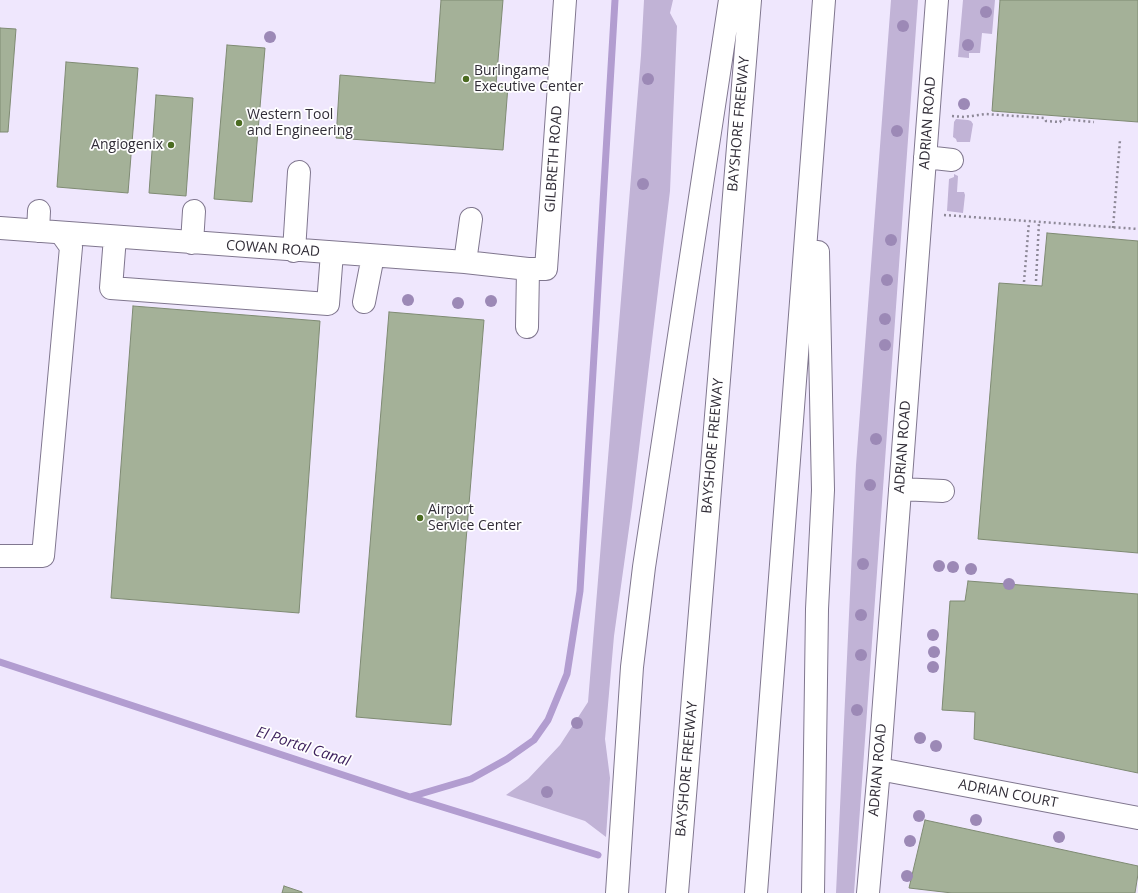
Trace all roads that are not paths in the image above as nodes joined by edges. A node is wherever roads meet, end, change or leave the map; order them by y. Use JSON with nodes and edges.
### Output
{"nodes":[{"id":1,"x":565,"y":0,"type":"edge"},
{"id":2,"x":730,"y":0,"type":"edge"},
{"id":3,"x":750,"y":0,"type":"edge"},
{"id":4,"x":824,"y":0,"type":"edge"},
{"id":5,"x":937,"y":0,"type":"edge"},
{"id":6,"x":815,"y":125,"type":"junction"},
{"id":7,"x":925,"y":157,"type":"junction"},
{"id":8,"x":952,"y":160,"type":"dead end"},
{"id":9,"x":299,"y":172,"type":"dead end"},
{"id":10,"x":194,"y":211,"type":"dead end"},
{"id":11,"x":471,"y":219,"type":"dead end"},
{"id":12,"x":0,"y":228,"type":"edge"},
{"id":13,"x":61,"y":233,"type":"junction"},
{"id":14,"x":115,"y":237,"type":"junction"},
{"id":15,"x":192,"y":243,"type":"junction"},
{"id":16,"x":294,"y":250,"type":"junction"},
{"id":17,"x":332,"y":253,"type":"junction"},
{"id":18,"x":373,"y":256,"type":"junction"},
{"id":19,"x":465,"y":262,"type":"junction"},
{"id":20,"x":537,"y":269,"type":"junction"},
{"id":21,"x":364,"y":302,"type":"dead end"},
{"id":22,"x":526,"y":327,"type":"dead end"},
{"id":23,"x":900,"y":489,"type":"junction"},
{"id":24,"x":943,"y":491,"type":"dead end"},
{"id":25,"x":0,"y":556,"type":"edge"},
{"id":26,"x":878,"y":770,"type":"junction"},
{"id":27,"x":1138,"y":818,"type":"edge"},
{"id":28,"x":873,"y":891,"type":"edge"},
{"id":29,"x":617,"y":893,"type":"edge"},
{"id":30,"x":677,"y":893,"type":"edge"},
{"id":31,"x":756,"y":893,"type":"edge"},
{"id":32,"x":813,"y":893,"type":"edge"}],
"edges":[{"from":1,"to":20,"type":"main road","name":"GILBRETH ROAD"},
{"from":2,"to":29,"type":"main road"},
{"from":3,"to":30,"type":"main road","name":"BAYSHORE FREEWAY"},
{"from":4,"to":6,"type":"main road"},
{"from":5,"to":7,"type":"main road","name":"ADRIAN ROAD"},
{"from":6,"to":31,"type":"main road"},
{"from":6,"to":32,"type":"main road"},
{"from":7,"to":8,"type":"main road"},
{"from":7,"to":23,"type":"main road","name":"ADRIAN ROAD"},
{"from":9,"to":16,"type":"main road"},
{"from":10,"to":15,"type":"main road"},
{"from":11,"to":19,"type":"main road"},
{"from":12,"to":13,"type":"main road","name":"COWAN ROAD"},
{"from":13,"to":14,"type":"main road","name":"COWAN ROAD"},
{"from":13,"to":25,"type":"main road"},
{"from":14,"to":15,"type":"main road","name":"COWAN ROAD"},
{"from":14,"to":17,"type":"main road"},
{"from":15,"to":16,"type":"main road","name":"COWAN ROAD"},
{"from":16,"to":17,"type":"main road","name":"COWAN ROAD"},
{"from":17,"to":18,"type":"main road","name":"COWAN ROAD"},
{"from":18,"to":19,"type":"main road","name":"COWAN ROAD"},
{"from":18,"to":21,"type":"main road"},
{"from":19,"to":20,"type":"main road","name":"COWAN ROAD"},
{"from":20,"to":22,"type":"main road","name":"GILBRETH ROAD"},
{"from":23,"to":24,"type":"main road"},
{"from":23,"to":26,"type":"main road","name":"ADRIAN ROAD"},
{"from":26,"to":27,"type":"main road","name":"ADRIAN COURT"},
{"from":26,"to":28,"type":"main road","name":"ADRIAN ROAD"}]}
